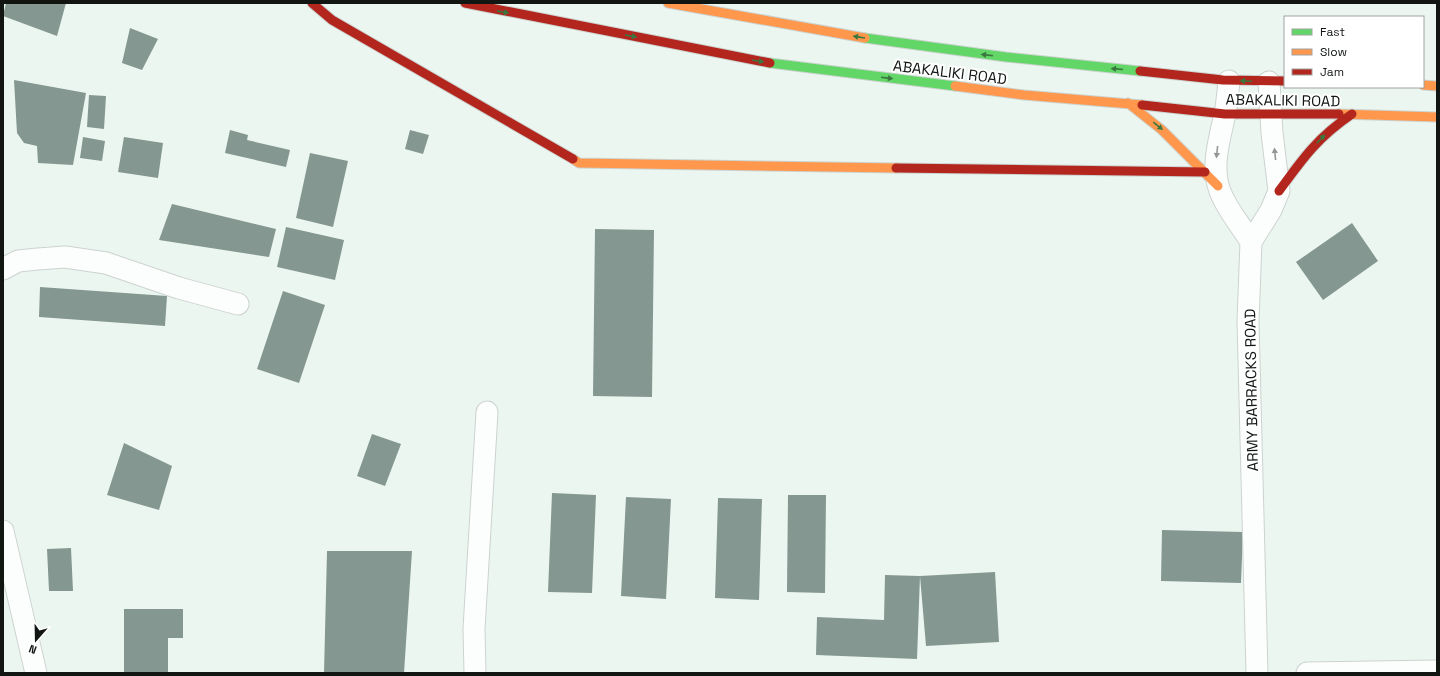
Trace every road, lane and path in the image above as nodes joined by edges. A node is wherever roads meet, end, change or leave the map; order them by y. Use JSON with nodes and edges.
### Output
{"nodes":[{"id":1,"x":312,"y":3,"type":"edge"},
{"id":2,"x":465,"y":3,"type":"edge"},
{"id":3,"x":668,"y":3,"type":"edge"},
{"id":4,"x":1228,"y":81,"type":"junction"},
{"id":5,"x":1277,"y":82,"type":"edge"},
{"id":6,"x":1424,"y":85,"type":"edge"},
{"id":7,"x":1437,"y":86,"type":"edge"},
{"id":8,"x":1127,"y":103,"type":"junction"},
{"id":9,"x":1225,"y":114,"type":"junction"},
{"id":10,"x":1271,"y":114,"type":"junction"},
{"id":11,"x":1352,"y":114,"type":"junction"},
{"id":12,"x":1437,"y":117,"type":"edge"},
{"id":13,"x":1211,"y":179,"type":"junction"},
{"id":14,"x":1279,"y":191,"type":"junction"},
{"id":15,"x":1251,"y":242,"type":"junction"},
{"id":16,"x":3,"y":270,"type":"edge"},
{"id":17,"x":238,"y":304,"type":"dead end"},
{"id":18,"x":487,"y":412,"type":"dead end"},
{"id":19,"x":3,"y":531,"type":"edge"},
{"id":20,"x":1437,"y":671,"type":"edge"},
{"id":21,"x":36,"y":673,"type":"edge"},
{"id":22,"x":475,"y":673,"type":"edge"},
{"id":23,"x":1257,"y":673,"type":"edge"},
{"id":24,"x":1307,"y":673,"type":"edge"}],
"edges":[{"from":1,"to":13,"type":"main road"},
{"from":2,"to":8,"type":"main road","name":"ABAKALIKI ROAD","one_way":true},
{"from":4,"to":3,"type":"main road","name":"ABAKALIKI ROAD","one_way":true},
{"from":5,"to":4,"type":"main road","name":"ABAKALIKI ROAD","one_way":true},
{"from":4,"to":9,"type":"street"},
{"from":5,"to":10,"type":"street","name":"ARMY BARRACKS ROAD"},
{"from":6,"to":7,"type":"main road"},
{"from":8,"to":9,"type":"main road","name":"ABAKALIKI ROAD"},
{"from":8,"to":13,"type":"main road","one_way":true},
{"from":9,"to":10,"type":"main road","name":"ABAKALIKI ROAD"},
{"from":9,"to":13,"type":"street","one_way":true},
{"from":10,"to":11,"type":"main road","name":"ABAKALIKI ROAD"},
{"from":14,"to":10,"type":"street","name":"ARMY BARRACKS ROAD","one_way":true},
{"from":11,"to":12,"type":"main road","name":"ABAKALIKI ROAD"},
{"from":14,"to":11,"type":"main road","one_way":true},
{"from":13,"to":15,"type":"street"},
{"from":14,"to":15,"type":"street","name":"ARMY BARRACKS ROAD"},
{"from":15,"to":23,"type":"street","name":"ARMY BARRACKS ROAD"},
{"from":16,"to":17,"type":"street"},
{"from":18,"to":22,"type":"street"},
{"from":19,"to":21,"type":"street"},
{"from":20,"to":24,"type":"street"}]}
